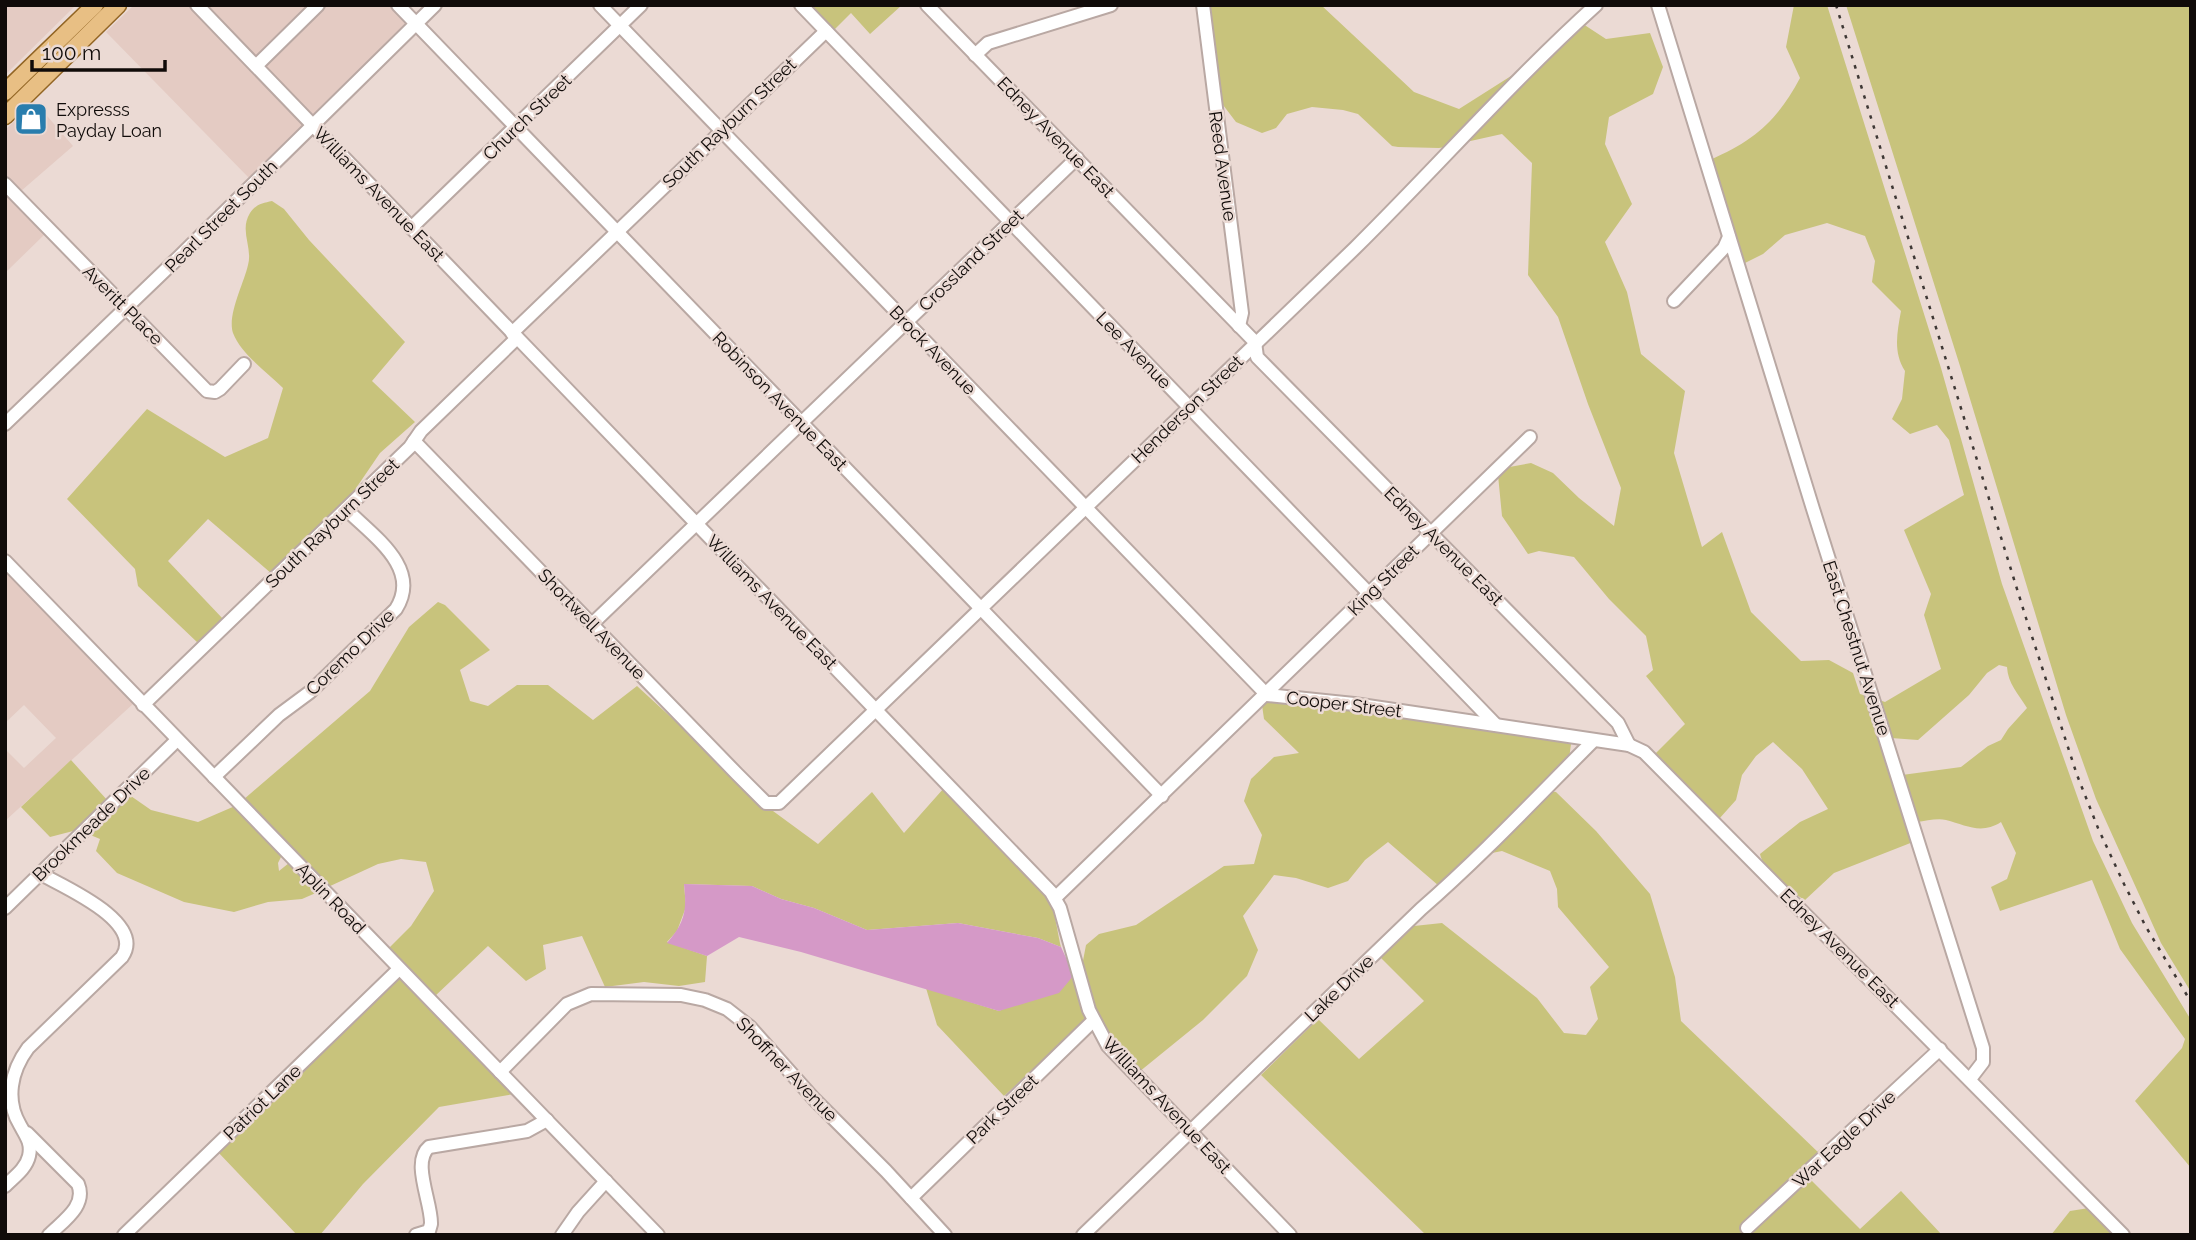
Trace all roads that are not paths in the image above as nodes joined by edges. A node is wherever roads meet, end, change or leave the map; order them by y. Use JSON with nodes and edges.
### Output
{"nodes":[{"id":1,"x":95,"y":5,"type":"edge"},
{"id":2,"x":118,"y":5,"type":"edge"},
{"id":3,"x":197,"y":5,"type":"edge"},
{"id":4,"x":318,"y":5,"type":"edge"},
{"id":5,"x":398,"y":5,"type":"edge"},
{"id":6,"x":435,"y":5,"type":"edge"},
{"id":7,"x":600,"y":5,"type":"edge"},
{"id":8,"x":641,"y":5,"type":"edge"},
{"id":9,"x":801,"y":5,"type":"edge"},
{"id":10,"x":927,"y":5,"type":"edge"},
{"id":11,"x":1111,"y":5,"type":"edge"},
{"id":12,"x":1203,"y":5,"type":"edge"},
{"id":13,"x":1596,"y":5,"type":"edge"},
{"id":14,"x":1658,"y":5,"type":"edge"},
{"id":15,"x":416,"y":24,"type":"junction"},
{"id":16,"x":620,"y":25,"type":"junction"},
{"id":17,"x":826,"y":31,"type":"junction"},
{"id":18,"x":975,"y":55,"type":"junction"},
{"id":19,"x":256,"y":66,"type":"junction"},
{"id":20,"x":5,"y":92,"type":"edge"},
{"id":21,"x":5,"y":116,"type":"edge"},
{"id":22,"x":312,"y":126,"type":"junction"},
{"id":23,"x":516,"y":128,"type":"junction"},
{"id":24,"x":722,"y":131,"type":"junction"},
{"id":25,"x":1077,"y":158,"type":"junction"},
{"id":26,"x":5,"y":184,"type":"edge"},
{"id":27,"x":1011,"y":222,"type":"junction"},
{"id":28,"x":411,"y":228,"type":"junction"},
{"id":29,"x":616,"y":232,"type":"junction"},
{"id":30,"x":1729,"y":237,"type":"junction"},
{"id":31,"x":1674,"y":301,"type":"dead end"},
{"id":32,"x":126,"y":308,"type":"junction"},
{"id":33,"x":906,"y":322,"type":"junction"},
{"id":34,"x":1239,"y":326,"type":"junction"},
{"id":35,"x":514,"y":336,"type":"junction"},
{"id":36,"x":1255,"y":342,"type":"junction"},
{"id":37,"x":244,"y":364,"type":"dead end"},
{"id":38,"x":1188,"y":407,"type":"junction"},
{"id":39,"x":801,"y":423,"type":"junction"},
{"id":40,"x":5,"y":424,"type":"edge"},
{"id":41,"x":1530,"y":437,"type":"dead end"},
{"id":42,"x":414,"y":441,"type":"junction"},
{"id":43,"x":346,"y":509,"type":"junction"},
{"id":44,"x":1085,"y":509,"type":"junction"},
{"id":45,"x":697,"y":524,"type":"junction"},
{"id":46,"x":1430,"y":533,"type":"junction"},
{"id":47,"x":5,"y":561,"type":"edge"},
{"id":48,"x":1369,"y":593,"type":"junction"},
{"id":49,"x":982,"y":609,"type":"junction"},
{"id":50,"x":592,"y":624,"type":"junction"},
{"id":51,"x":1267,"y":695,"type":"junction"},
{"id":52,"x":143,"y":705,"type":"junction"},
{"id":53,"x":876,"y":710,"type":"junction"},
{"id":54,"x":1496,"y":725,"type":"junction"},
{"id":55,"x":177,"y":740,"type":"junction"},
{"id":56,"x":1594,"y":740,"type":"junction"},
{"id":57,"x":1629,"y":745,"type":"junction"},
{"id":58,"x":214,"y":777,"type":"junction"},
{"id":59,"x":1162,"y":796,"type":"junction"},
{"id":60,"x":771,"y":805,"type":"joint"},
{"id":61,"x":41,"y":874,"type":"junction"},
{"id":62,"x":1055,"y":898,"type":"junction"},
{"id":63,"x":5,"y":908,"type":"edge"},
{"id":64,"x":400,"y":968,"type":"junction"},
{"id":65,"x":1093,"y":1021,"type":"junction"},
{"id":66,"x":1940,"y":1049,"type":"junction"},
{"id":67,"x":500,"y":1072,"type":"junction"},
{"id":68,"x":1970,"y":1079,"type":"junction"},
{"id":69,"x":547,"y":1120,"type":"junction"},
{"id":70,"x":20,"y":1125,"type":"junction"},
{"id":71,"x":1189,"y":1131,"type":"junction"},
{"id":72,"x":606,"y":1181,"type":"junction"},
{"id":73,"x":5,"y":1186,"type":"edge"},
{"id":74,"x":911,"y":1198,"type":"junction"},
{"id":75,"x":1747,"y":1228,"type":"dead end"},
{"id":76,"x":1088,"y":1233,"type":"edge"},
{"id":77,"x":50,"y":1235,"type":"edge"},
{"id":78,"x":124,"y":1235,"type":"edge"},
{"id":79,"x":416,"y":1235,"type":"edge"},
{"id":80,"x":562,"y":1235,"type":"edge"},
{"id":81,"x":658,"y":1235,"type":"edge"},
{"id":82,"x":945,"y":1235,"type":"edge"},
{"id":83,"x":1290,"y":1235,"type":"edge"},
{"id":84,"x":2123,"y":1235,"type":"edge"}],
"edges":[{"from":1,"to":20,"type":"main road"},
{"from":2,"to":21,"type":"main road"},
{"from":3,"to":19,"type":"street","name":"Williams Avenue East"},
{"from":4,"to":19,"type":"street"},
{"from":5,"to":15,"type":"street","name":"Robinson Avenue East"},
{"from":6,"to":15,"type":"street","name":"Pearl Street South"},
{"from":7,"to":16,"type":"street","name":"Brock Avenue"},
{"from":8,"to":16,"type":"street","name":"Church Street"},
{"from":9,"to":17,"type":"street","name":"Lee Avenue"},
{"from":10,"to":18,"type":"street","name":"Edney Avenue East"},
{"from":11,"to":18,"type":"street"},
{"from":12,"to":34,"type":"street","name":"Reed Avenue"},
{"from":13,"to":36,"type":"street","name":"Henderson Street"},
{"from":14,"to":30,"type":"street","name":"East Chestnut Avenue"},
{"from":15,"to":22,"type":"street","name":"Pearl Street South"},
{"from":15,"to":23,"type":"street","name":"Robinson Avenue East"},
{"from":16,"to":23,"type":"street","name":"Church Street"},
{"from":16,"to":24,"type":"street","name":"Brock Avenue"},
{"from":17,"to":24,"type":"street","name":"South Rayburn Street"},
{"from":17,"to":27,"type":"street","name":"Lee Avenue"},
{"from":18,"to":25,"type":"street","name":"Edney Avenue East"},
{"from":19,"to":22,"type":"street","name":"Williams Avenue East"},
{"from":22,"to":28,"type":"street","name":"Williams Avenue East"},
{"from":22,"to":32,"type":"street","name":"Pearl Street South"},
{"from":23,"to":28,"type":"street","name":"Church Street"},
{"from":23,"to":29,"type":"street","name":"Robinson Avenue East"},
{"from":24,"to":29,"type":"street","name":"South Rayburn Street"},
{"from":24,"to":33,"type":"street","name":"Brock Avenue"},
{"from":25,"to":27,"type":"street","name":"Crossland Street"},
{"from":25,"to":34,"type":"street","name":"Edney Avenue East"},
{"from":26,"to":32,"type":"street","name":"Averitt Place"},
{"from":27,"to":33,"type":"street","name":"Crossland Street"},
{"from":27,"to":38,"type":"street","name":"Lee Avenue"},
{"from":28,"to":35,"type":"street","name":"Williams Avenue East"},
{"from":29,"to":35,"type":"street","name":"South Rayburn Street"},
{"from":29,"to":39,"type":"street","name":"Robinson Avenue East"},
{"from":30,"to":31,"type":"street"},
{"from":30,"to":68,"type":"street","name":"East Chestnut Avenue"},
{"from":32,"to":37,"type":"street","name":"Averitt Place"},
{"from":32,"to":40,"type":"street","name":"Pearl Street South"},
{"from":33,"to":39,"type":"street","name":"Crossland Street"},
{"from":33,"to":44,"type":"street","name":"Brock Avenue"},
{"from":34,"to":36,"type":"street","name":"Edney Avenue East"},
{"from":35,"to":42,"type":"street","name":"South Rayburn Street"},
{"from":35,"to":45,"type":"street","name":"Williams Avenue East"},
{"from":36,"to":38,"type":"street","name":"Henderson Street"},
{"from":36,"to":46,"type":"street","name":"Edney Avenue East"},
{"from":38,"to":44,"type":"street","name":"Henderson Street"},
{"from":38,"to":48,"type":"street","name":"Lee Avenue"},
{"from":39,"to":45,"type":"street","name":"Crossland Street"},
{"from":39,"to":49,"type":"street","name":"Robinson Avenue East"},
{"from":41,"to":46,"type":"street","name":"King Street"},
{"from":42,"to":43,"type":"street","name":"South Rayburn Street"},
{"from":42,"to":50,"type":"street","name":"Shortwell Avenue"},
{"from":43,"to":52,"type":"street","name":"South Rayburn Street"},
{"from":43,"to":58,"type":"street","name":"Coremo Drive"},
{"from":44,"to":49,"type":"street","name":"Henderson Street"},
{"from":44,"to":51,"type":"street","name":"Brock Avenue"},
{"from":45,"to":50,"type":"street","name":"Crossland Street"},
{"from":45,"to":53,"type":"street","name":"Williams Avenue East"},
{"from":46,"to":48,"type":"street","name":"King Street"},
{"from":46,"to":57,"type":"street","name":"Edney Avenue East"},
{"from":47,"to":52,"type":"street","name":"Aplin Road"},
{"from":48,"to":51,"type":"street","name":"King Street"},
{"from":48,"to":54,"type":"street","name":"Lee Avenue"},
{"from":49,"to":53,"type":"street","name":"Henderson Street"},
{"from":49,"to":59,"type":"street","name":"Robinson Avenue East"},
{"from":50,"to":60,"type":"street","name":"Shortwell Avenue"},
{"from":51,"to":54,"type":"street","name":"Cooper Street"},
{"from":51,"to":59,"type":"street","name":"Cooper Street"},
{"from":52,"to":55,"type":"street","name":"Aplin Road"},
{"from":53,"to":60,"type":"street","name":"Henderson Street"},
{"from":53,"to":62,"type":"street","name":"Williams Avenue East"},
{"from":54,"to":56,"type":"street","name":"Cooper Street"},
{"from":55,"to":58,"type":"street","name":"Aplin Road"},
{"from":55,"to":61,"type":"street","name":"Brookmeade Drive"},
{"from":56,"to":57,"type":"street","name":"Cooper Street"},
{"from":56,"to":71,"type":"street","name":"Lake Drive"},
{"from":57,"to":66,"type":"street","name":"Edney Avenue East"},
{"from":58,"to":64,"type":"street","name":"Aplin Road"},
{"from":59,"to":62,"type":"street","name":"Cooper Street"},
{"from":61,"to":63,"type":"street","name":"Brookmeade Drive"},
{"from":61,"to":70,"type":"street"},
{"from":62,"to":65,"type":"street","name":"Williams Avenue East"},
{"from":64,"to":67,"type":"street","name":"Aplin Road"},
{"from":64,"to":78,"type":"street","name":"Patriot Lane"},
{"from":65,"to":71,"type":"street","name":"Williams Avenue East"},
{"from":65,"to":74,"type":"street","name":"Park Street"},
{"from":66,"to":68,"type":"street","name":"Edney Avenue East"},
{"from":66,"to":75,"type":"street","name":"War Eagle Drive"},
{"from":67,"to":69,"type":"street","name":"Aplin Road"},
{"from":67,"to":74,"type":"street","name":"Shoffner Avenue"},
{"from":68,"to":84,"type":"street"},
{"from":69,"to":72,"type":"street","name":"Aplin Road"},
{"from":69,"to":79,"type":"street"},
{"from":70,"to":73,"type":"street"},
{"from":70,"to":77,"type":"street"},
{"from":71,"to":76,"type":"street","name":"Lake Drive"},
{"from":71,"to":83,"type":"street","name":"Williams Avenue East"},
{"from":72,"to":80,"type":"street"},
{"from":72,"to":81,"type":"street","name":"Aplin Road"},
{"from":74,"to":82,"type":"street","name":"Shoffner Avenue"}]}
